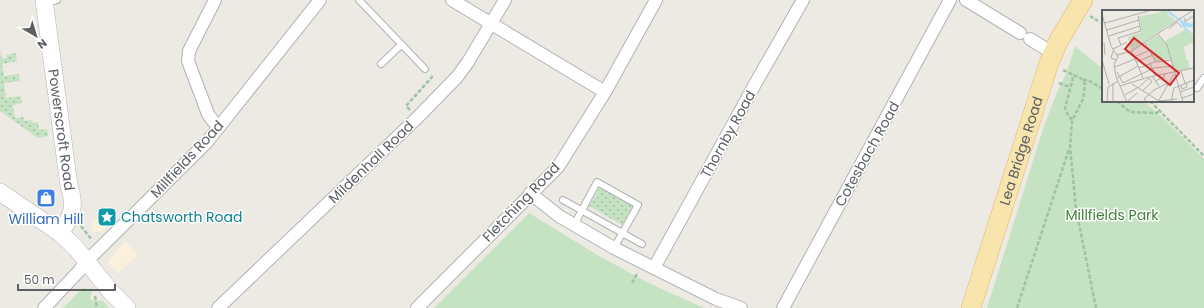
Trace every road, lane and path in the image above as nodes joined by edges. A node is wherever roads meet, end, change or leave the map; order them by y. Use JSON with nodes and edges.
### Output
{"nodes":[{"id":1,"x":215,"y":0,"type":"edge"},
{"id":2,"x":320,"y":0,"type":"edge"},
{"id":3,"x":359,"y":0,"type":"edge"},
{"id":4,"x":452,"y":0,"type":"edge"},
{"id":5,"x":505,"y":0,"type":"edge"},
{"id":6,"x":656,"y":0,"type":"edge"},
{"id":7,"x":803,"y":0,"type":"edge"},
{"id":8,"x":950,"y":0,"type":"edge"},
{"id":9,"x":966,"y":0,"type":"edge"},
{"id":10,"x":1083,"y":0,"type":"edge"},
{"id":11,"x":49,"y":2,"type":"edge"},
{"id":12,"x":1091,"y":17,"type":"dead end"},
{"id":13,"x":1098,"y":21,"type":"dead end"},
{"id":14,"x":492,"y":25,"type":"junction"},
{"id":15,"x":401,"y":45,"type":"junction"},
{"id":16,"x":1053,"y":53,"type":"junction"},
{"id":17,"x":381,"y":64,"type":"dead end"},
{"id":18,"x":425,"y":69,"type":"joint"},
{"id":19,"x":1064,"y":70,"type":"dead end"},
{"id":20,"x":1074,"y":74,"type":"junction"},
{"id":21,"x":1204,"y":78,"type":"edge"},
{"id":22,"x":1083,"y":80,"type":"junction"},
{"id":23,"x":1058,"y":83,"type":"dead end"},
{"id":24,"x":1070,"y":87,"type":"junction"},
{"id":25,"x":1102,"y":88,"type":"edge"},
{"id":26,"x":1197,"y":88,"type":"dead end"},
{"id":27,"x":605,"y":92,"type":"junction"},
{"id":28,"x":1118,"y":102,"type":"edge"},
{"id":29,"x":1151,"y":102,"type":"edge"},
{"id":30,"x":1161,"y":111,"type":"junction"},
{"id":31,"x":417,"y":118,"type":"junction"},
{"id":32,"x":1072,"y":121,"type":"junction"},
{"id":33,"x":219,"y":127,"type":"junction"},
{"id":34,"x":1070,"y":147,"type":"junction"},
{"id":35,"x":1204,"y":156,"type":"edge"},
{"id":36,"x":0,"y":192,"type":"edge"},
{"id":37,"x":530,"y":193,"type":"junction"},
{"id":38,"x":563,"y":200,"type":"dead end"},
{"id":39,"x":582,"y":210,"type":"junction"},
{"id":40,"x":574,"y":225,"type":"junction"},
{"id":41,"x":60,"y":233,"type":"junction"},
{"id":42,"x":622,"y":233,"type":"junction"},
{"id":43,"x":642,"y":244,"type":"dead end"},
{"id":44,"x":614,"y":248,"type":"junction"},
{"id":45,"x":88,"y":261,"type":"junction"},
{"id":46,"x":654,"y":268,"type":"junction"},
{"id":47,"x":636,"y":276,"type":"dead end"},
{"id":48,"x":632,"y":283,"type":"dead end"},
{"id":49,"x":95,"y":295,"type":"dead end"},
{"id":50,"x":44,"y":308,"type":"edge"},
{"id":51,"x":97,"y":308,"type":"edge"},
{"id":52,"x":127,"y":308,"type":"edge"},
{"id":53,"x":218,"y":308,"type":"edge"},
{"id":54,"x":416,"y":308,"type":"edge"},
{"id":55,"x":741,"y":308,"type":"edge"},
{"id":56,"x":783,"y":308,"type":"edge"},
{"id":57,"x":971,"y":308,"type":"edge"},
{"id":58,"x":1017,"y":308,"type":"edge"},
{"id":59,"x":1096,"y":308,"type":"edge"}],
"edges":[{"from":1,"to":33,"type":"street"},
{"from":2,"to":33,"type":"street","name":"Millfields Road"},
{"from":3,"to":15,"type":"lane"},
{"from":4,"to":14,"type":"street"},
{"from":5,"to":14,"type":"street","name":"Mildenhall Road"},
{"from":6,"to":27,"type":"street","name":"Fletching Road"},
{"from":7,"to":46,"type":"street","name":"Thornby Road"},
{"from":8,"to":56,"type":"street","name":"Cotesbach Road"},
{"from":9,"to":16,"type":"street"},
{"from":10,"to":16,"type":"main road","name":"Lea Bridge Road"},
{"from":11,"to":41,"type":"street","name":"Powerscroft Road"},
{"from":12,"to":13,"type":"path"},
{"from":14,"to":27,"type":"street"},
{"from":14,"to":31,"type":"street","name":"Mildenhall Road"},
{"from":15,"to":17,"type":"lane"},
{"from":15,"to":18,"type":"lane"},
{"from":16,"to":57,"type":"main road","name":"Lea Bridge Road"},
{"from":18,"to":31,"type":"path"},
{"from":19,"to":20,"type":"path"},
{"from":20,"to":22,"type":"path"},
{"from":20,"to":24,"type":"path"},
{"from":21,"to":26,"type":"lane"},
{"from":22,"to":25,"type":"path"},
{"from":22,"to":32,"type":"path"},
{"from":23,"to":24,"type":"path"},
{"from":24,"to":32,"type":"path"},
{"from":27,"to":37,"type":"street","name":"Fletching Road"},
{"from":28,"to":30,"type":"path"},
{"from":29,"to":30,"type":"path"},
{"from":30,"to":35,"type":"path"},
{"from":31,"to":53,"type":"street","name":"Mildenhall Road"},
{"from":32,"to":34,"type":"path"},
{"from":33,"to":45,"type":"street","name":"Millfields Road"},
{"from":34,"to":58,"type":"path"},
{"from":34,"to":59,"type":"path"},
{"from":36,"to":41,"type":"street"},
{"from":37,"to":40,"type":"street"},
{"from":37,"to":54,"type":"street","name":"Fletching Road"},
{"from":38,"to":39,"type":"lane"},
{"from":39,"to":40,"type":"lane"},
{"from":39,"to":42,"type":"lane"},
{"from":39,"to":42,"type":"lane"},
{"from":40,"to":44,"type":"street"},
{"from":41,"to":45,"type":"street"},
{"from":42,"to":43,"type":"lane"},
{"from":42,"to":44,"type":"lane"},
{"from":44,"to":46,"type":"street"},
{"from":45,"to":50,"type":"street","name":"Millfields Road"},
{"from":45,"to":52,"type":"street"},
{"from":46,"to":55,"type":"street"},
{"from":47,"to":48,"type":"path"},
{"from":49,"to":51,"type":"path"}]}
